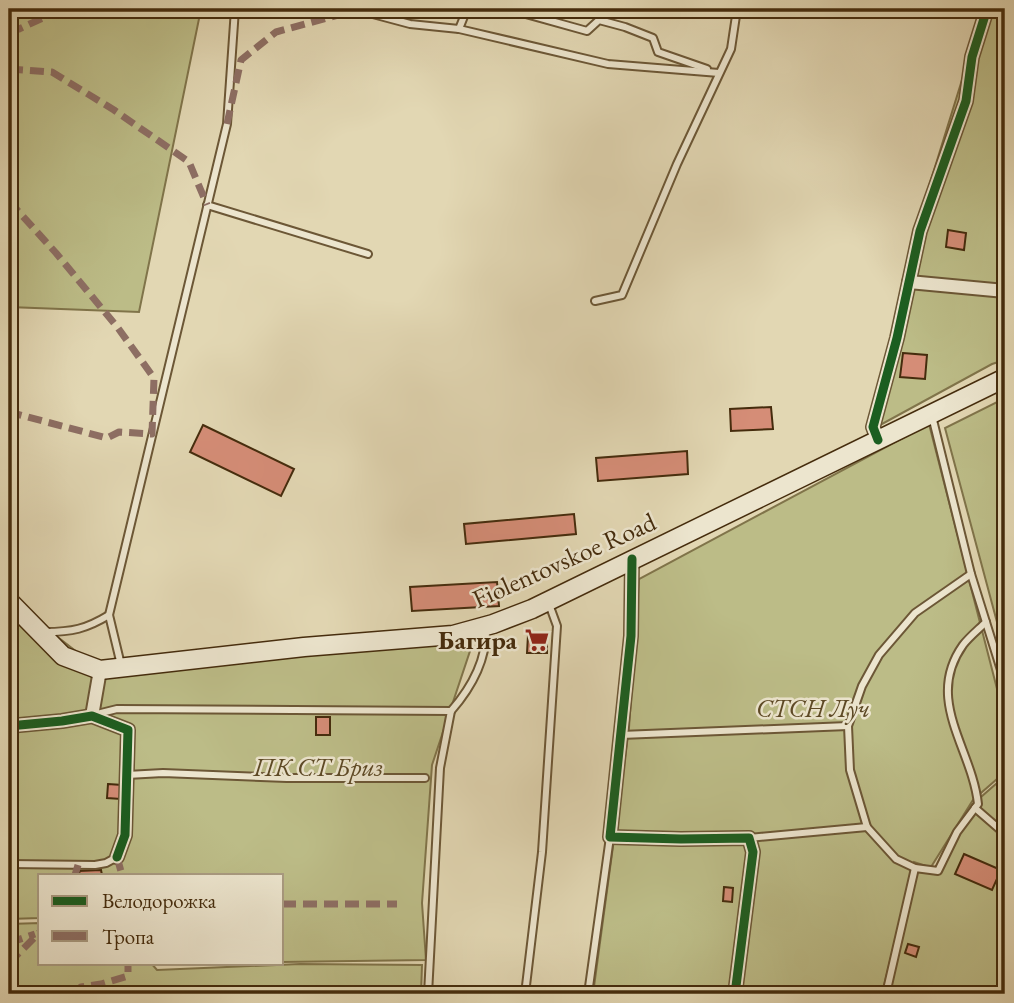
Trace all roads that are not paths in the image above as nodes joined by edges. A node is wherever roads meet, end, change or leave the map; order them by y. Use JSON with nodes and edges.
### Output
{"nodes":[{"id":1,"x":235,"y":9,"type":"edge"},
{"id":2,"x":354,"y":9,"type":"edge"},
{"id":3,"x":467,"y":9,"type":"edge"},
{"id":4,"x":508,"y":9,"type":"edge"},
{"id":5,"x":737,"y":9,"type":"edge"},
{"id":6,"x":987,"y":9,"type":"edge"},
{"id":7,"x":459,"y":29,"type":"junction"},
{"id":8,"x":719,"y":73,"type":"junction"},
{"id":9,"x":207,"y":205,"type":"junction"},
{"id":10,"x":368,"y":254,"type":"dead end"},
{"id":11,"x":909,"y":282,"type":"junction"},
{"id":12,"x":1005,"y":291,"type":"edge"},
{"id":13,"x":595,"y":301,"type":"dead end"},
{"id":14,"x":1005,"y":378,"type":"edge"},
{"id":15,"x":931,"y":414,"type":"junction"},
{"id":16,"x":878,"y":440,"type":"junction"},
{"id":17,"x":632,"y":559,"type":"junction"},
{"id":18,"x":971,"y":574,"type":"junction"},
{"id":19,"x":9,"y":601,"type":"edge"},
{"id":20,"x":548,"y":601,"type":"junction"},
{"id":21,"x":109,"y":615,"type":"junction"},
{"id":22,"x":986,"y":622,"type":"junction"},
{"id":23,"x":486,"y":626,"type":"junction"},
{"id":24,"x":38,"y":633,"type":"junction"},
{"id":25,"x":121,"y":667,"type":"junction"},
{"id":26,"x":100,"y":670,"type":"junction"},
{"id":27,"x":1005,"y":684,"type":"edge"},
{"id":28,"x":451,"y":711,"type":"junction"},
{"id":29,"x":92,"y":716,"type":"junction"},
{"id":30,"x":9,"y":726,"type":"edge"},
{"id":31,"x":848,"y":726,"type":"junction"},
{"id":32,"x":621,"y":735,"type":"junction"},
{"id":33,"x":127,"y":775,"type":"junction"},
{"id":34,"x":425,"y":778,"type":"dead end"},
{"id":35,"x":975,"y":808,"type":"junction"},
{"id":36,"x":867,"y":827,"type":"junction"},
{"id":37,"x":1005,"y":834,"type":"edge"},
{"id":38,"x":610,"y":837,"type":"junction"},
{"id":39,"x":749,"y":838,"type":"junction"},
{"id":40,"x":117,"y":858,"type":"joint"},
{"id":41,"x":9,"y":864,"type":"edge"},
{"id":42,"x":915,"y":868,"type":"junction"},
{"id":43,"x":428,"y":994,"type":"edge"},
{"id":44,"x":525,"y":994,"type":"edge"},
{"id":45,"x":588,"y":994,"type":"edge"},
{"id":46,"x":735,"y":994,"type":"edge"},
{"id":47,"x":886,"y":994,"type":"edge"}],
"edges":[{"from":1,"to":9,"type":"lane"},
{"from":2,"to":7,"type":"lane"},
{"from":3,"to":7,"type":"lane"},
{"from":4,"to":8,"type":"lane"},
{"from":5,"to":8,"type":"lane"},
{"from":6,"to":11,"type":"street"},
{"from":7,"to":8,"type":"lane"},
{"from":8,"to":13,"type":"lane"},
{"from":9,"to":10,"type":"lane"},
{"from":9,"to":21,"type":"lane"},
{"from":11,"to":12,"type":"street"},
{"from":11,"to":16,"type":"street"},
{"from":14,"to":15,"type":"main road","name":"Fiolentovskoe Road"},
{"from":15,"to":16,"type":"main road","name":"Fiolentovskoe Road"},
{"from":15,"to":18,"type":"lane"},
{"from":16,"to":17,"type":"main road","name":"Fiolentovskoe Road"},
{"from":17,"to":20,"type":"main road","name":"Fiolentovskoe Road"},
{"from":17,"to":32,"type":"street"},
{"from":18,"to":22,"type":"lane"},
{"from":18,"to":31,"type":"lane"},
{"from":19,"to":24,"type":"main road","name":"Fiolentovskoe Road"},
{"from":20,"to":23,"type":"main road","name":"Fiolentovskoe Road"},
{"from":20,"to":44,"type":"lane"},
{"from":21,"to":24,"type":"lane"},
{"from":21,"to":25,"type":"lane"},
{"from":22,"to":27,"type":"lane"},
{"from":22,"to":35,"type":"lane"},
{"from":23,"to":25,"type":"main road","name":"Fiolentovskoe Road"},
{"from":23,"to":28,"type":"lane"},
{"from":24,"to":26,"type":"main road","name":"Fiolentovskoe Road"},
{"from":25,"to":26,"type":"main road","name":"Fiolentovskoe Road"},
{"from":26,"to":29,"type":"street"},
{"from":28,"to":29,"type":"lane"},
{"from":28,"to":43,"type":"lane"},
{"from":29,"to":30,"type":"street"},
{"from":29,"to":33,"type":"street"},
{"from":31,"to":32,"type":"lane"},
{"from":31,"to":36,"type":"lane"},
{"from":32,"to":38,"type":"street"},
{"from":33,"to":34,"type":"lane"},
{"from":33,"to":40,"type":"street"},
{"from":35,"to":37,"type":"lane"},
{"from":35,"to":42,"type":"lane"},
{"from":36,"to":39,"type":"lane"},
{"from":36,"to":42,"type":"lane"},
{"from":38,"to":39,"type":"street"},
{"from":38,"to":45,"type":"lane"},
{"from":39,"to":46,"type":"street"},
{"from":40,"to":41,"type":"lane"},
{"from":42,"to":47,"type":"lane"}]}
